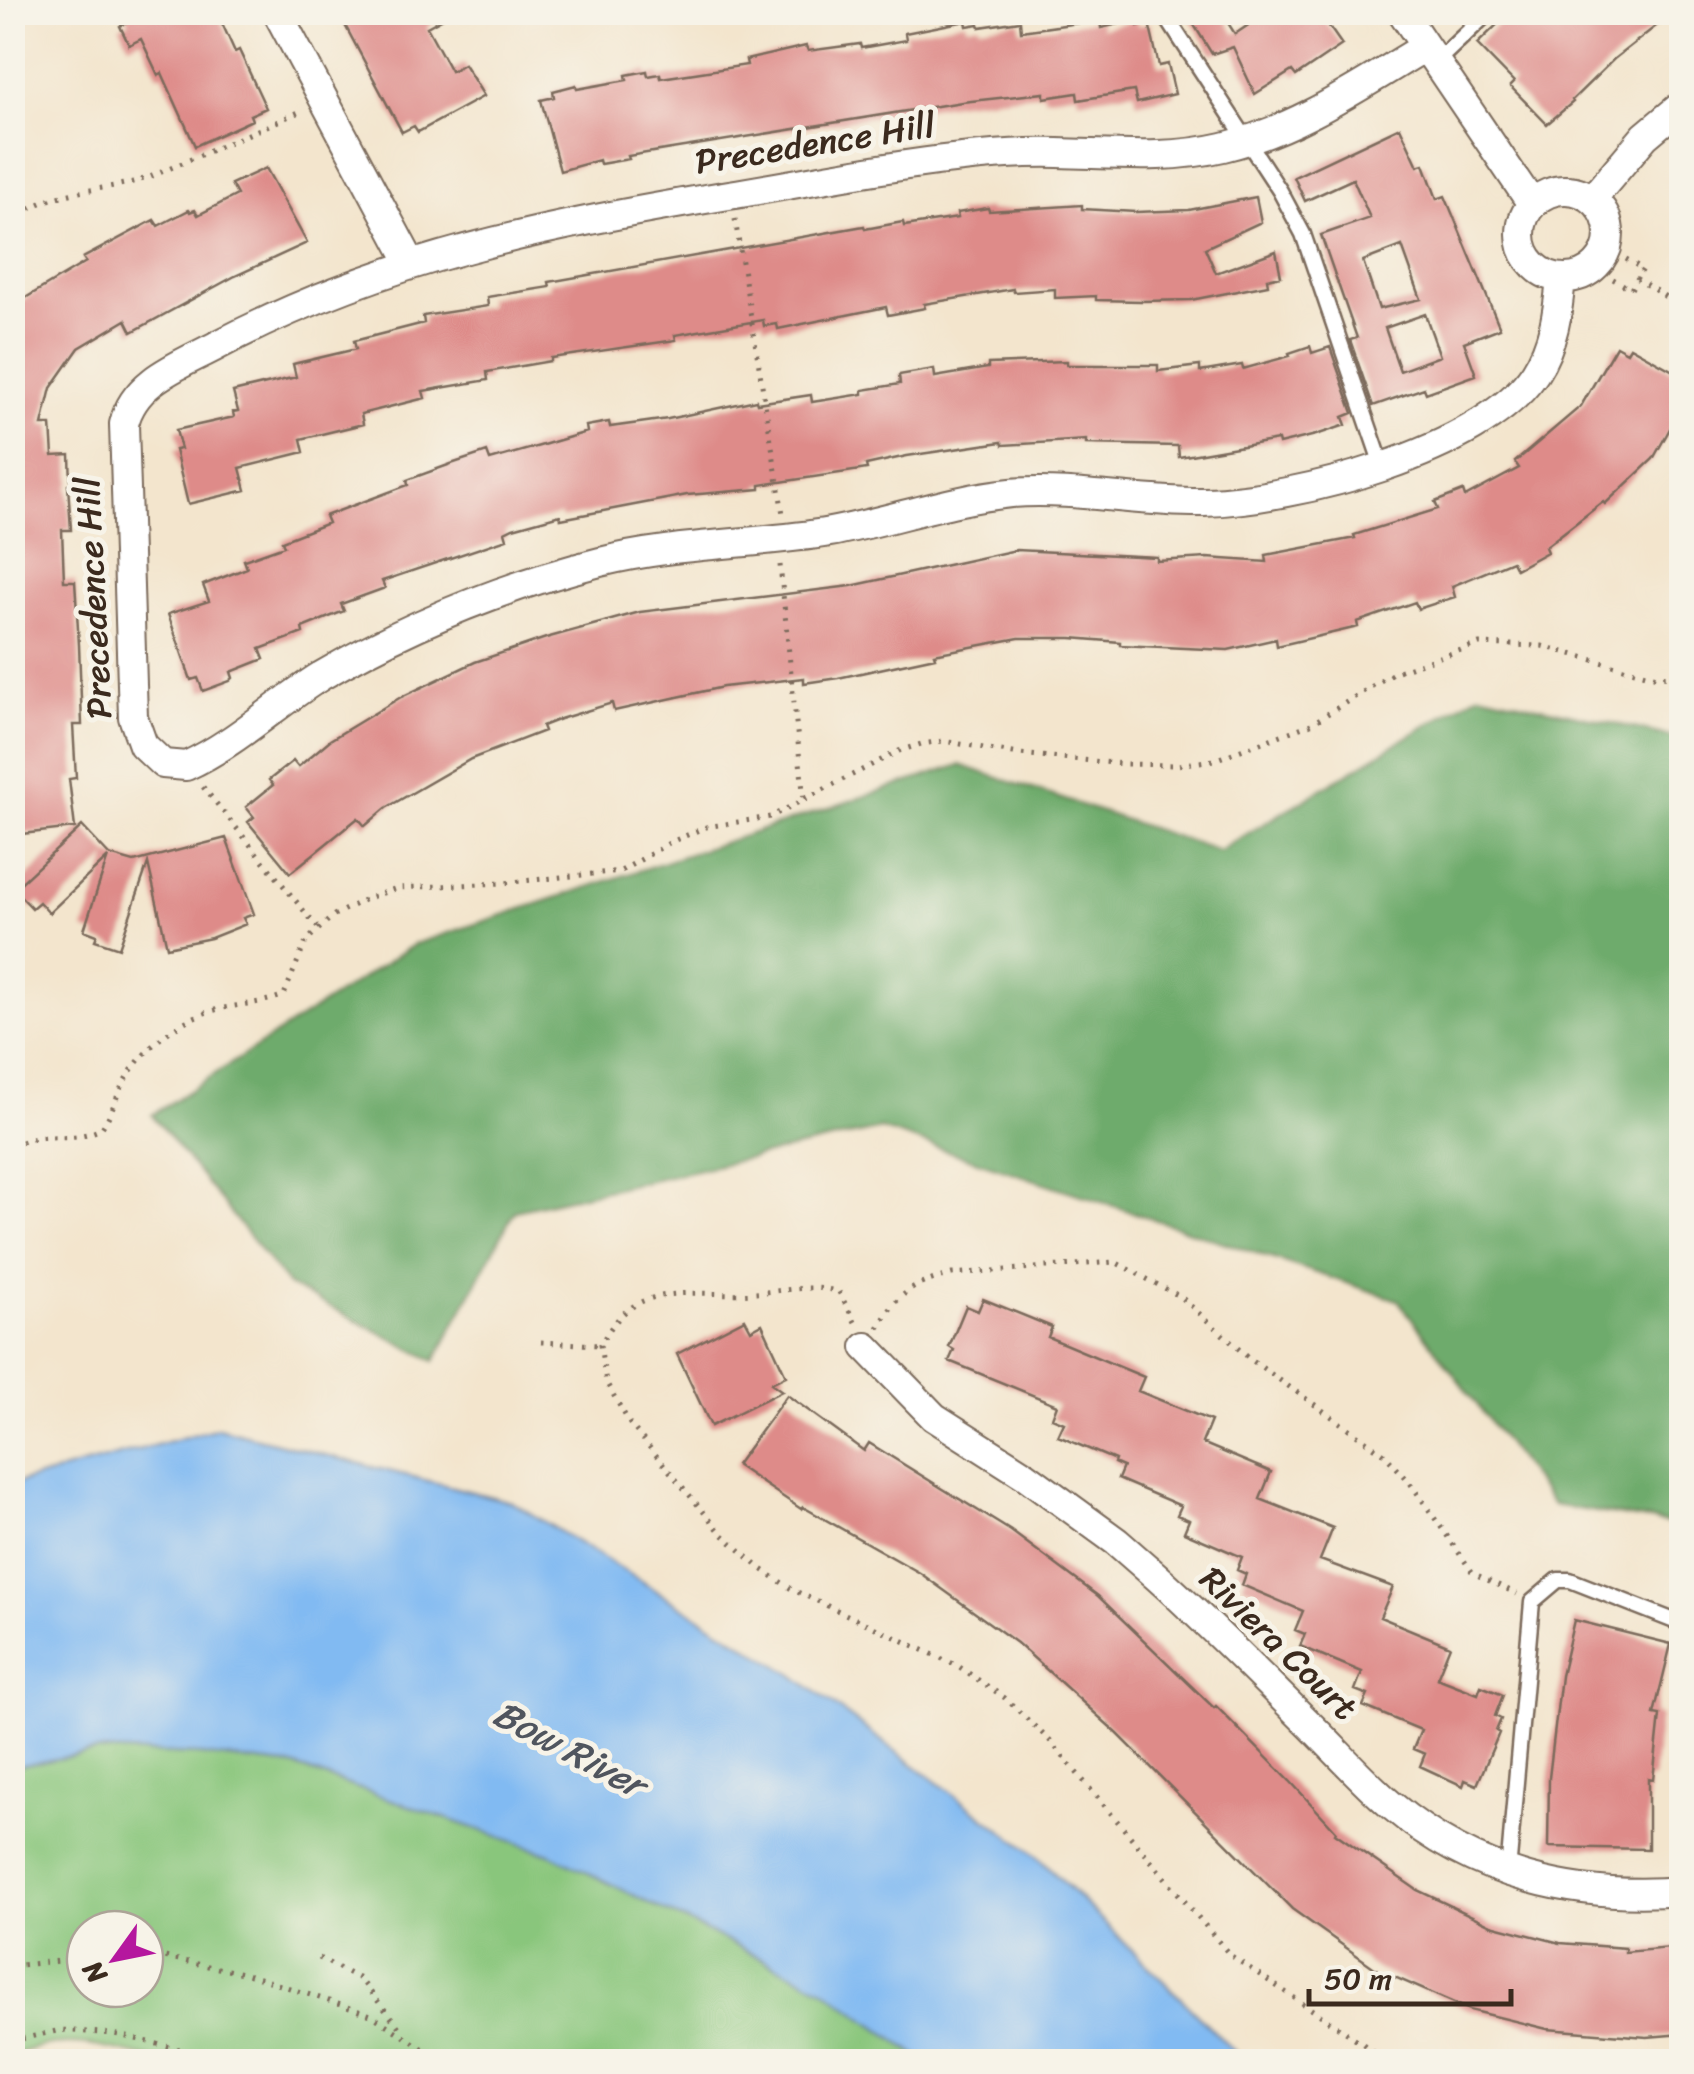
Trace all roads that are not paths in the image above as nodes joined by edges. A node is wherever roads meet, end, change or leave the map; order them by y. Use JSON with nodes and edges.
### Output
{"nodes":[{"id":1,"x":277,"y":12,"type":"edge"},
{"id":2,"x":1163,"y":12,"type":"edge"},
{"id":3,"x":1402,"y":12,"type":"edge"},
{"id":4,"x":1489,"y":12,"type":"edge"},
{"id":5,"x":1430,"y":55,"type":"junction"},
{"id":6,"x":1682,"y":105,"type":"edge"},
{"id":7,"x":1248,"y":140,"type":"junction"},
{"id":8,"x":1592,"y":198,"type":"junction"},
{"id":9,"x":1532,"y":204,"type":"junction"},
{"id":10,"x":411,"y":262,"type":"junction"},
{"id":11,"x":1561,"y":278,"type":"junction"},
{"id":12,"x":1382,"y":465,"type":"junction"},
{"id":13,"x":866,"y":1348,"type":"road end"},
{"id":14,"x":1682,"y":1624,"type":"edge"},
{"id":15,"x":1508,"y":1872,"type":"junction"},
{"id":16,"x":1682,"y":1890,"type":"edge"}],
"edges":[{"from":1,"to":10,"type":"street"},
{"from":2,"to":7,"type":"lane"},
{"from":3,"to":5,"type":"street"},
{"from":4,"to":5,"type":"lane"},
{"from":5,"to":7,"type":"street","name":"Precedence Hill"},
{"from":5,"to":9,"type":"street"},
{"from":6,"to":8,"type":"street"},
{"from":7,"to":10,"type":"street","name":"Precedence Hill"},
{"from":7,"to":12,"type":"lane"},
{"from":8,"to":9,"type":"street"},
{"from":8,"to":11,"type":"street"},
{"from":9,"to":11,"type":"street"},
{"from":10,"to":12,"type":"street","name":"Precedence Hill"},
{"from":11,"to":12,"type":"street"},
{"from":13,"to":15,"type":"street","name":"Riviera Court"},
{"from":14,"to":15,"type":"lane"},
{"from":15,"to":16,"type":"street","name":"Riviera Court"}]}
